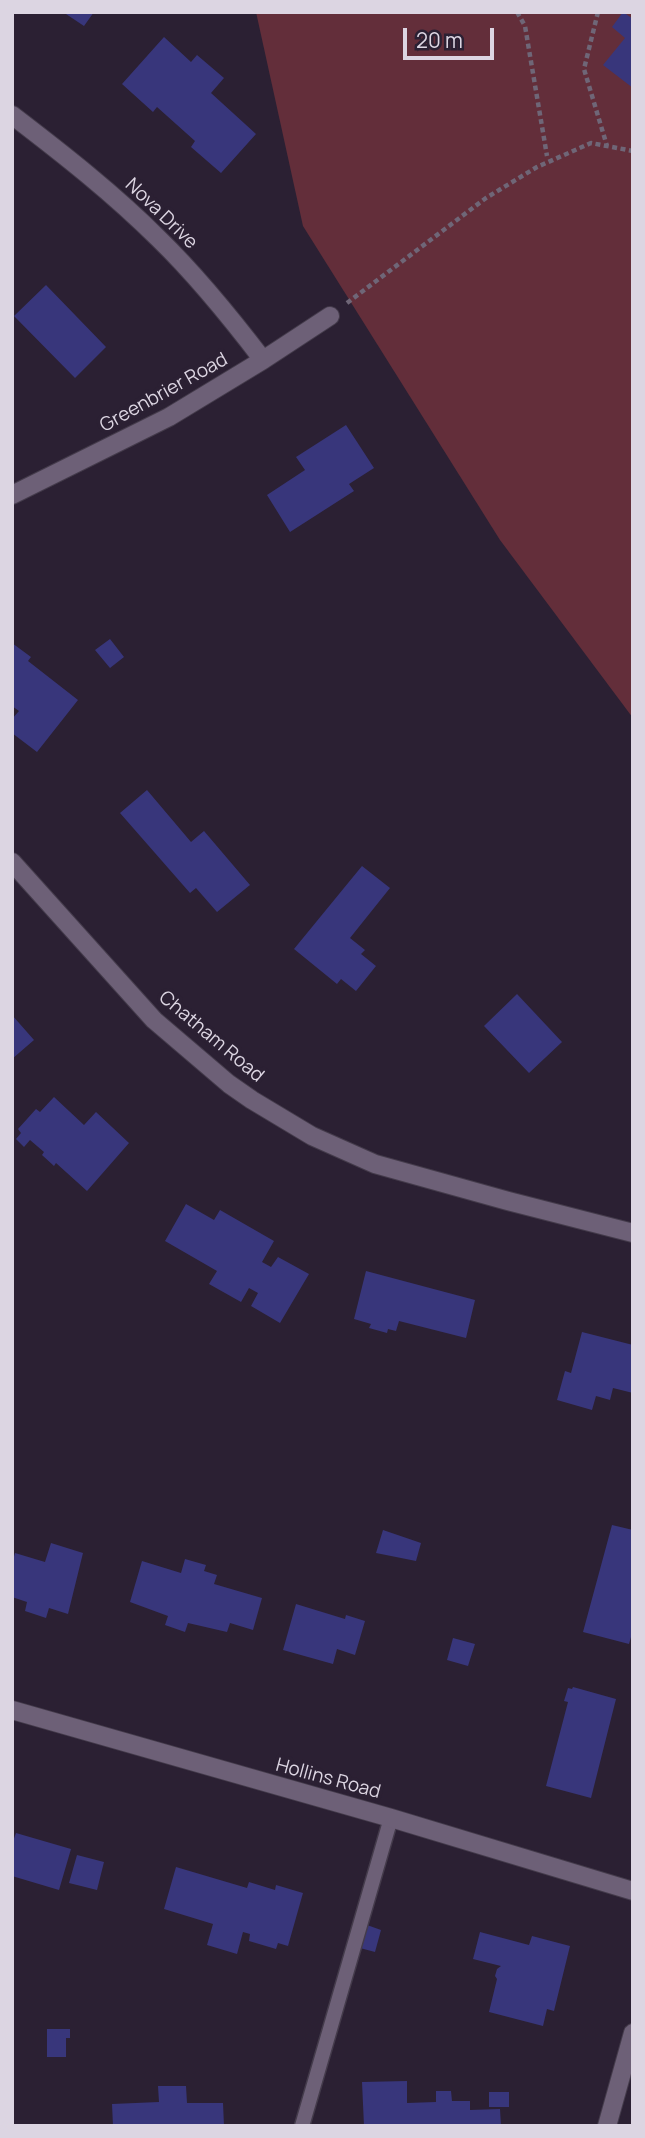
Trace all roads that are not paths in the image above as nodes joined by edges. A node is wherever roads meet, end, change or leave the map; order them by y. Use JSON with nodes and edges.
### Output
{"nodes":[{"id":1,"x":12,"y":115,"type":"edge"},
{"id":2,"x":330,"y":316,"type":"road end"},
{"id":3,"x":263,"y":360,"type":"junction"},
{"id":4,"x":12,"y":495,"type":"edge"},
{"id":5,"x":12,"y":862,"type":"edge"},
{"id":6,"x":633,"y":1233,"type":"edge"},
{"id":7,"x":12,"y":1710,"type":"edge"},
{"id":8,"x":391,"y":1818,"type":"junction"},
{"id":9,"x":633,"y":1891,"type":"edge"},
{"id":10,"x":633,"y":2034,"type":"edge"},
{"id":11,"x":302,"y":2126,"type":"edge"},
{"id":12,"x":607,"y":2126,"type":"edge"}],
"edges":[{"from":1,"to":3,"type":"street","name":"Nova Drive"},
{"from":2,"to":3,"type":"street","name":"Greenbrier Road"},
{"from":3,"to":4,"type":"street","name":"Greenbrier Road"},
{"from":5,"to":6,"type":"street","name":"Chatham Road"},
{"from":7,"to":8,"type":"street","name":"Hollins Road"},
{"from":8,"to":9,"type":"street","name":"Hollins Road"},
{"from":8,"to":11,"type":"lane"},
{"from":10,"to":12,"type":"street"}]}
